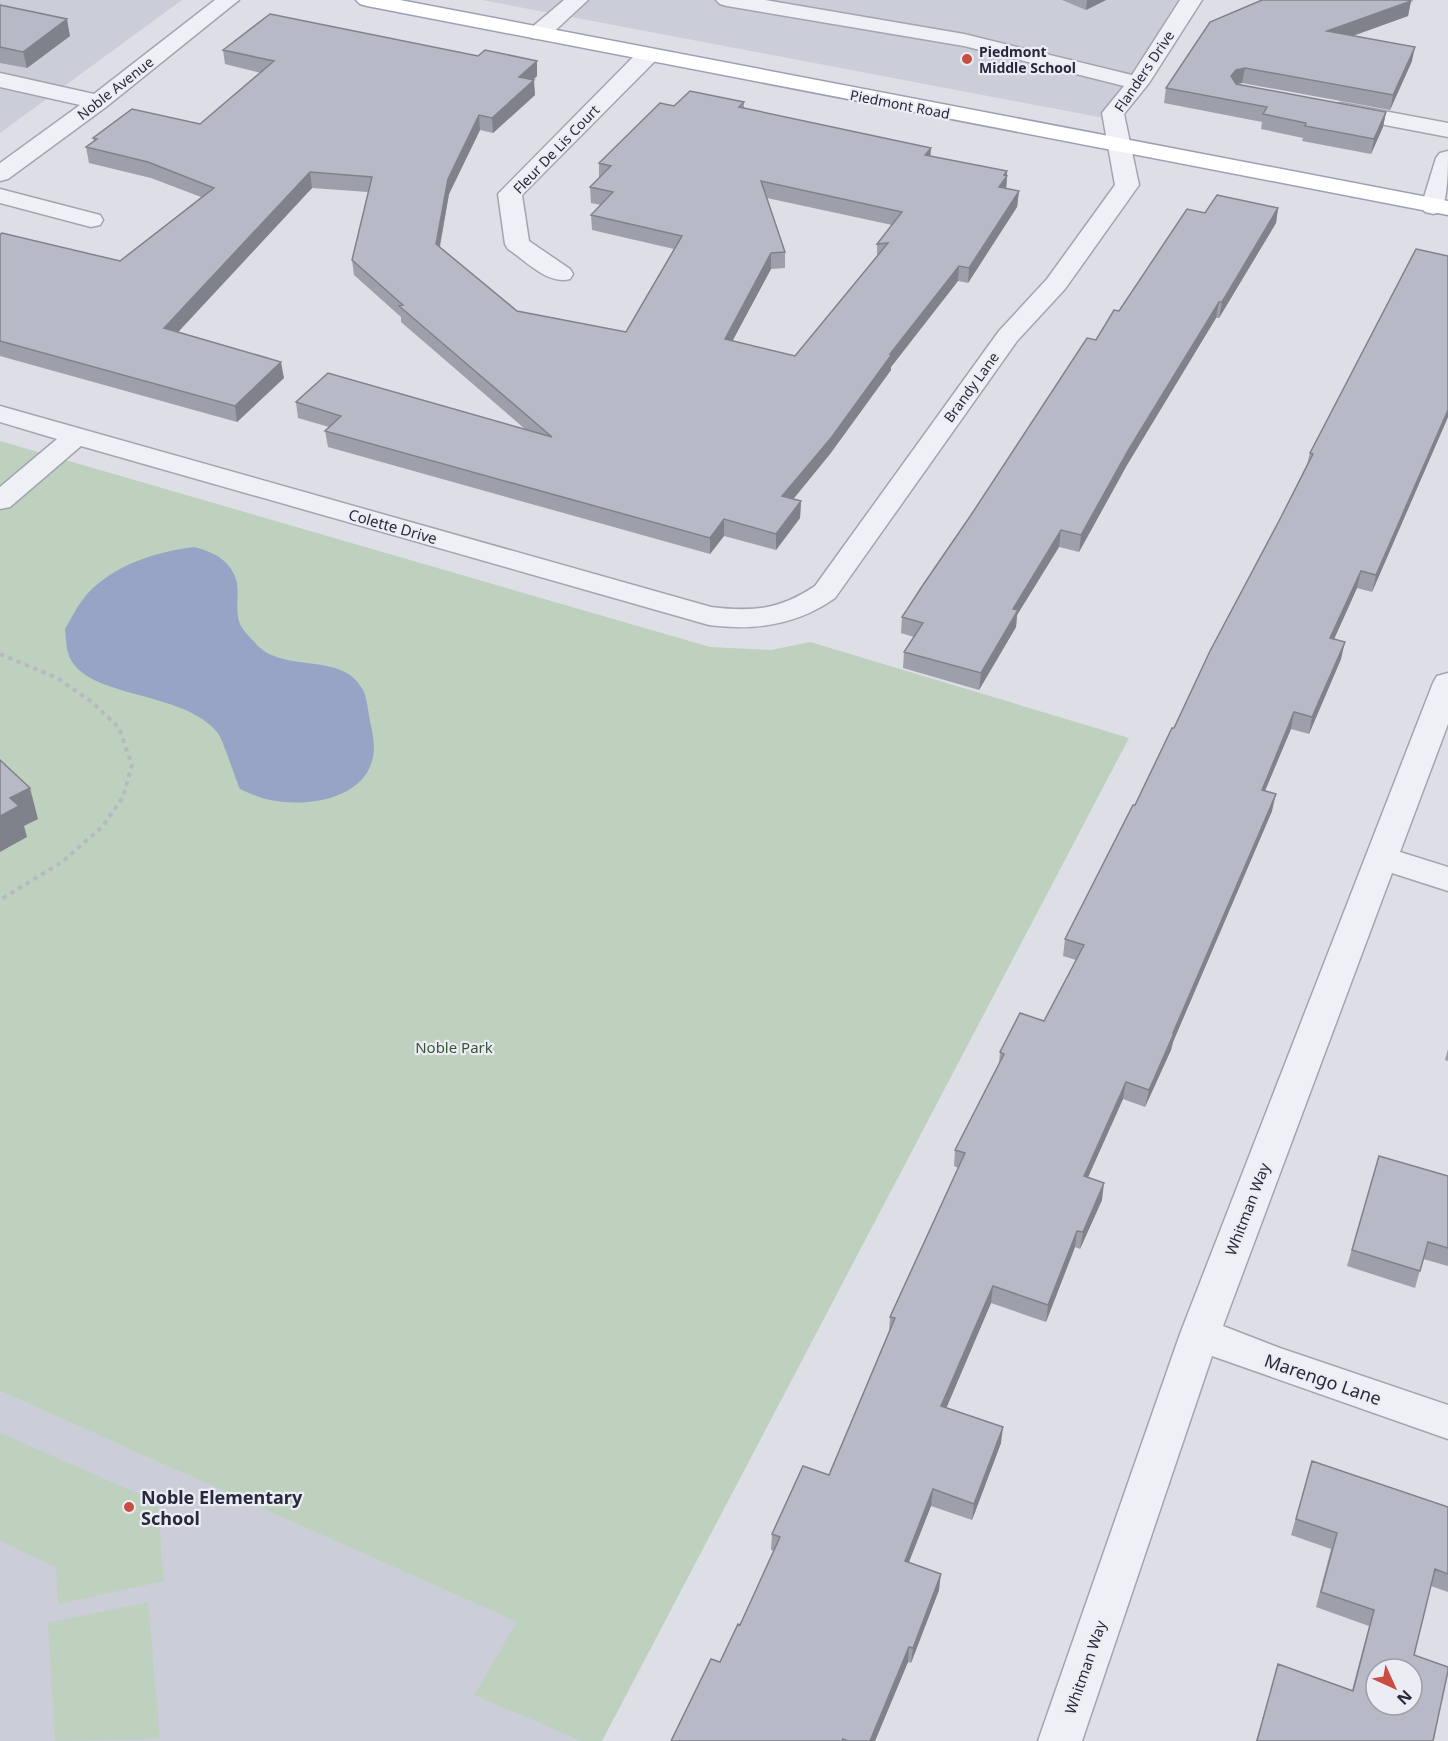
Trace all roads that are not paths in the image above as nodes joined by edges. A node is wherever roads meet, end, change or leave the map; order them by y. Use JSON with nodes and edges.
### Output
{"nodes":[{"id":1,"x":228,"y":0,"type":"edge"},
{"id":2,"x":367,"y":0,"type":"edge"},
{"id":3,"x":577,"y":0,"type":"edge"},
{"id":4,"x":727,"y":0,"type":"edge"},
{"id":5,"x":1191,"y":0,"type":"edge"},
{"id":6,"x":871,"y":4,"type":"dead end"},
{"id":7,"x":539,"y":33,"type":"junction"},
{"id":8,"x":964,"y":40,"type":"junction"},
{"id":9,"x":648,"y":55,"type":"junction"},
{"id":10,"x":0,"y":80,"type":"edge"},
{"id":11,"x":1138,"y":83,"type":"junction"},
{"id":12,"x":98,"y":102,"type":"junction"},
{"id":13,"x":1322,"y":106,"type":"edge"},
{"id":14,"x":1448,"y":130,"type":"edge"},
{"id":15,"x":1119,"y":146,"type":"junction"},
{"id":16,"x":1448,"y":158,"type":"edge"},
{"id":17,"x":0,"y":174,"type":"edge"},
{"id":18,"x":0,"y":196,"type":"edge"},
{"id":19,"x":1443,"y":210,"type":"edge"},
{"id":20,"x":91,"y":220,"type":"dead end"},
{"id":21,"x":561,"y":274,"type":"dead end"},
{"id":22,"x":0,"y":414,"type":"edge"},
{"id":23,"x":76,"y":436,"type":"junction"},
{"id":24,"x":0,"y":501,"type":"edge"},
{"id":25,"x":788,"y":614,"type":"joint"},
{"id":26,"x":1448,"y":683,"type":"edge"},
{"id":27,"x":1380,"y":858,"type":"junction"},
{"id":28,"x":1448,"y":879,"type":"edge"},
{"id":29,"x":1200,"y":1334,"type":"junction"},
{"id":30,"x":1448,"y":1422,"type":"edge"},
{"id":31,"x":1060,"y":1741,"type":"edge"}],
"edges":[{"from":1,"to":12,"type":"street","name":"Noble Avenue"},
{"from":2,"to":7,"type":"main road","name":"Piedmont Road"},
{"from":3,"to":7,"type":"street"},
{"from":4,"to":8,"type":"street"},
{"from":5,"to":11,"type":"street","name":"Flanders Drive"},
{"from":6,"to":8,"type":"street"},
{"from":7,"to":9,"type":"main road","name":"Piedmont Road"},
{"from":8,"to":11,"type":"street"},
{"from":9,"to":15,"type":"main road","name":"Piedmont Road"},
{"from":9,"to":21,"type":"street","name":"Fleur De Lis Court"},
{"from":10,"to":12,"type":"street"},
{"from":11,"to":15,"type":"street","name":"Flanders Drive"},
{"from":12,"to":17,"type":"street","name":"Noble Avenue"},
{"from":13,"to":14,"type":"street"},
{"from":15,"to":19,"type":"main road","name":"Piedmont Road"},
{"from":15,"to":25,"type":"street","name":"Brandy Lane"},
{"from":16,"to":19,"type":"street"},
{"from":18,"to":20,"type":"street"},
{"from":22,"to":23,"type":"street","name":"Colette Drive"},
{"from":23,"to":24,"type":"street"},
{"from":23,"to":25,"type":"street","name":"Colette Drive"},
{"from":26,"to":27,"type":"street","name":"Whitman Way"},
{"from":27,"to":28,"type":"street"},
{"from":27,"to":29,"type":"street","name":"Whitman Way"},
{"from":29,"to":30,"type":"street","name":"Marengo Lane"},
{"from":29,"to":31,"type":"street","name":"Whitman Way"}]}
